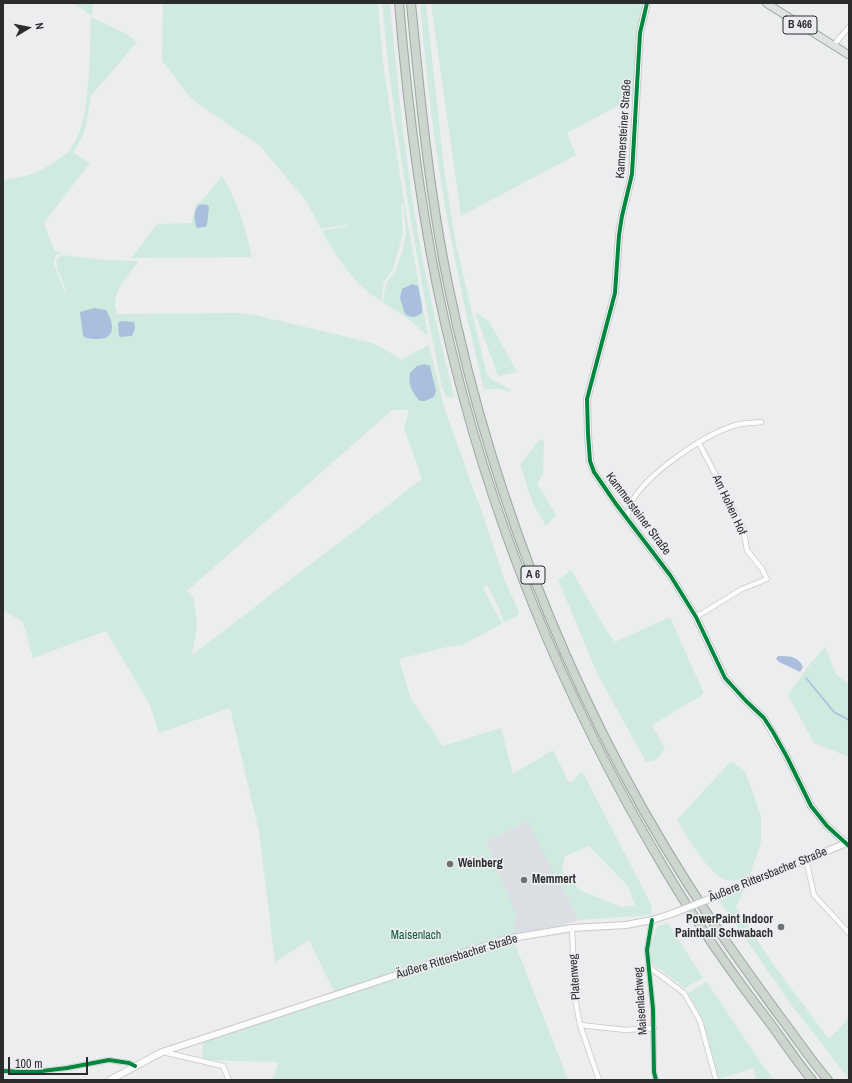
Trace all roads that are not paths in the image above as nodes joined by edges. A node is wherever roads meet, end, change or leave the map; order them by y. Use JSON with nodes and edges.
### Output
{"nodes":[{"id":1,"x":399,"y":3,"type":"edge"},
{"id":2,"x":411,"y":3,"type":"edge"},
{"id":3,"x":647,"y":3,"type":"edge"},
{"id":4,"x":766,"y":3,"type":"edge"},
{"id":5,"x":849,"y":27,"type":"edge"},
{"id":6,"x":833,"y":46,"type":"junction"},
{"id":7,"x":849,"y":55,"type":"edge"},
{"id":8,"x":760,"y":422,"type":"dead end"},
{"id":9,"x":699,"y":443,"type":"junction"},
{"id":10,"x":627,"y":518,"type":"junction"},
{"id":11,"x":696,"y":617,"type":"junction"},
{"id":12,"x":848,"y":844,"type":"edge"},
{"id":13,"x":806,"y":859,"type":"junction"},
{"id":14,"x":652,"y":920,"type":"junction"},
{"id":15,"x":572,"y":928,"type":"junction"},
{"id":16,"x":849,"y":934,"type":"edge"},
{"id":17,"x":649,"y":967,"type":"junction"},
{"id":18,"x":580,"y":1025,"type":"junction"},
{"id":19,"x":654,"y":1028,"type":"junction"},
{"id":20,"x":159,"y":1053,"type":"junction"},
{"id":21,"x":134,"y":1066,"type":"junction"},
{"id":22,"x":3,"y":1071,"type":"edge"},
{"id":23,"x":110,"y":1080,"type":"edge"},
{"id":24,"x":229,"y":1080,"type":"edge"},
{"id":25,"x":599,"y":1080,"type":"edge"},
{"id":26,"x":656,"y":1080,"type":"edge"},
{"id":27,"x":716,"y":1080,"type":"edge"},
{"id":28,"x":812,"y":1080,"type":"edge"},
{"id":29,"x":828,"y":1080,"type":"edge"}],
"edges":[{"from":1,"to":28,"type":"highway","number":"A 6"},
{"from":2,"to":29,"type":"highway","number":"A 6"},
{"from":3,"to":10,"type":"street","name":"Kammersteiner Straße"},
{"from":4,"to":6,"type":"main road","number":"B 466"},
{"from":5,"to":6,"type":"street"},
{"from":6,"to":7,"type":"main road","number":"B 466"},
{"from":8,"to":9,"type":"street"},
{"from":9,"to":10,"type":"street"},
{"from":9,"to":11,"type":"street","name":"Am Hohen Hof"},
{"from":10,"to":11,"type":"street","name":"Kammersteiner Straße"},
{"from":11,"to":12,"type":"street","name":"Kammersteiner Straße"},
{"from":12,"to":13,"type":"street","name":"Äußere Rittersbacher Straße"},
{"from":13,"to":14,"type":"street","name":"Äußere Rittersbacher Straße","bridge":true},
{"from":13,"to":16,"type":"street"},
{"from":14,"to":15,"type":"street","name":"Äußere Rittersbacher Straße"},
{"from":14,"to":17,"type":"street","name":"Maisenlachweg"},
{"from":15,"to":18,"type":"street","name":"Platenweg"},
{"from":15,"to":20,"type":"street","name":"Äußere Rittersbacher Straße"},
{"from":17,"to":19,"type":"street","name":"Maisenlachweg"},
{"from":17,"to":27,"type":"street"},
{"from":18,"to":19,"type":"street"},
{"from":18,"to":25,"type":"street","name":"Platenweg"},
{"from":19,"to":26,"type":"street","name":"Maisenlachweg"},
{"from":20,"to":21,"type":"street","name":"Äußere Rittersbacher Straße"},
{"from":20,"to":24,"type":"street"},
{"from":21,"to":22,"type":"street"},
{"from":21,"to":23,"type":"street","name":"Äußere Rittersbacher Straße"}]}
